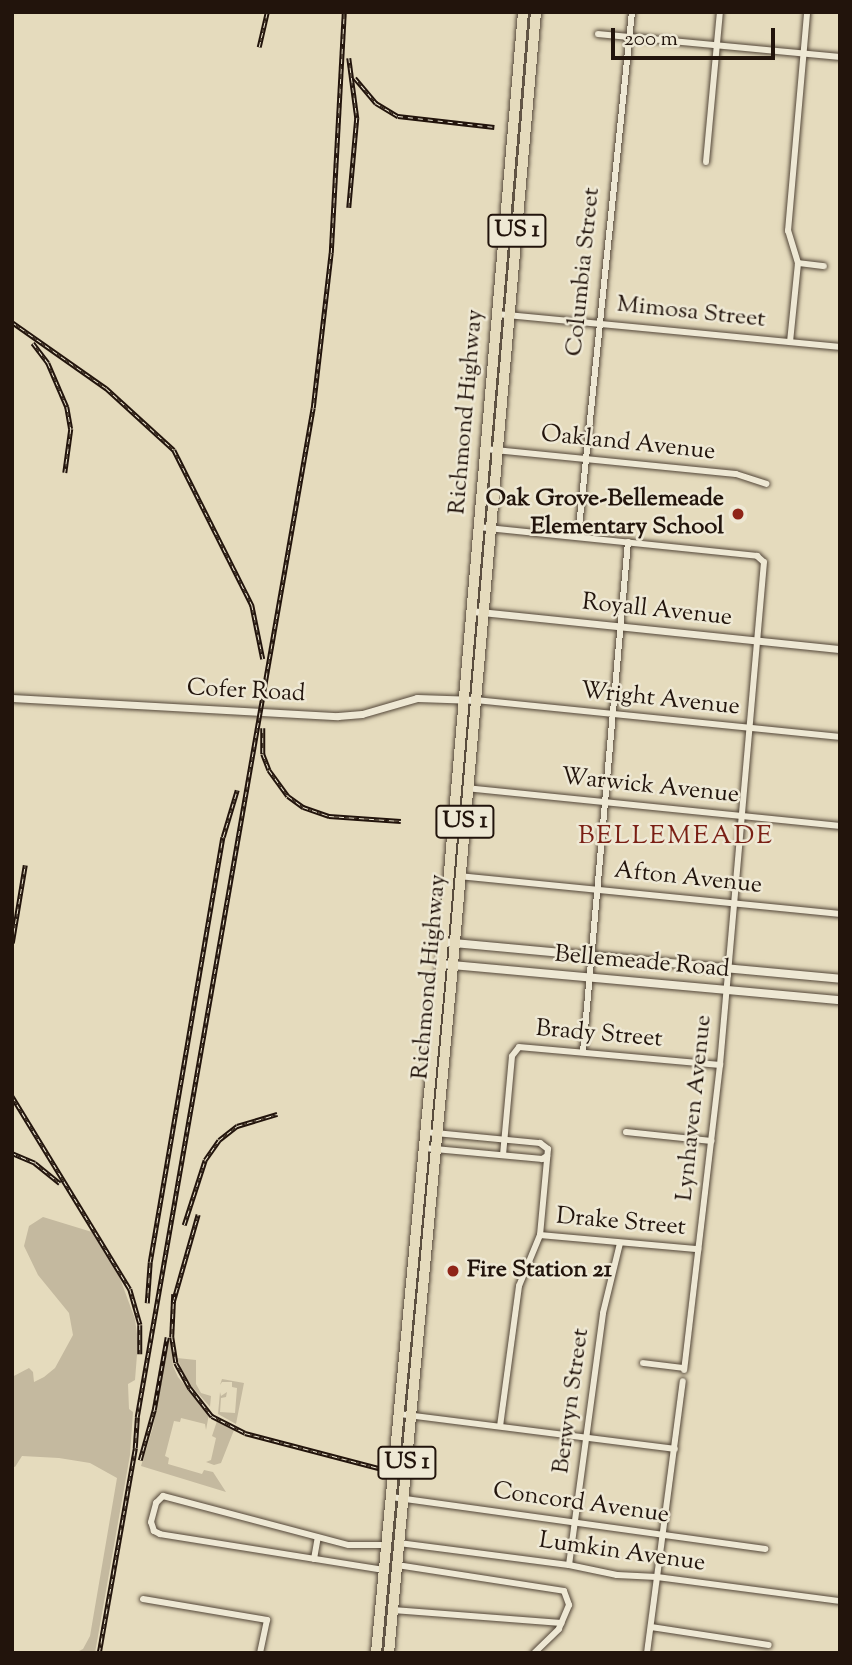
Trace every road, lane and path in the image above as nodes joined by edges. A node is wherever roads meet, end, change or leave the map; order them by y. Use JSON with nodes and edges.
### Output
{"nodes":[{"id":1,"x":523,"y":12,"type":"edge"},
{"id":2,"x":536,"y":12,"type":"edge"},
{"id":3,"x":632,"y":12,"type":"edge"},
{"id":4,"x":720,"y":12,"type":"edge"},
{"id":5,"x":807,"y":12,"type":"edge"},
{"id":6,"x":598,"y":34,"type":"dead end"},
{"id":7,"x":630,"y":37,"type":"junction"},
{"id":8,"x":717,"y":45,"type":"junction"},
{"id":9,"x":803,"y":53,"type":"junction"},
{"id":10,"x":840,"y":57,"type":"edge"},
{"id":11,"x":706,"y":162,"type":"dead end"},
{"id":12,"x":798,"y":263,"type":"junction"},
{"id":13,"x":824,"y":266,"type":"dead end"},
{"id":14,"x":497,"y":314,"type":"junction"},
{"id":15,"x":509,"y":315,"type":"junction"},
{"id":16,"x":598,"y":324,"type":"junction"},
{"id":17,"x":790,"y":342,"type":"junction"},
{"id":18,"x":840,"y":347,"type":"edge"},
{"id":19,"x":485,"y":449,"type":"junction"},
{"id":20,"x":497,"y":450,"type":"junction"},
{"id":21,"x":586,"y":459,"type":"junction"},
{"id":22,"x":766,"y":484,"type":"dead end"},
{"id":23,"x":478,"y":527,"type":"junction"},
{"id":24,"x":491,"y":528,"type":"junction"},
{"id":25,"x":578,"y":537,"type":"junction"},
{"id":26,"x":628,"y":542,"type":"junction"},
{"id":27,"x":471,"y":611,"type":"junction"},
{"id":28,"x":483,"y":613,"type":"junction"},
{"id":29,"x":620,"y":627,"type":"junction"},
{"id":30,"x":757,"y":640,"type":"junction"},
{"id":31,"x":840,"y":649,"type":"edge"},
{"id":32,"x":12,"y":698,"type":"edge"},
{"id":33,"x":463,"y":699,"type":"junction"},
{"id":34,"x":476,"y":700,"type":"junction"},
{"id":35,"x":612,"y":715,"type":"junction"},
{"id":36,"x":750,"y":729,"type":"junction"},
{"id":37,"x":840,"y":737,"type":"edge"},
{"id":38,"x":456,"y":787,"type":"junction"},
{"id":39,"x":468,"y":788,"type":"junction"},
{"id":40,"x":605,"y":802,"type":"junction"},
{"id":41,"x":742,"y":816,"type":"junction"},
{"id":42,"x":840,"y":826,"type":"edge"},
{"id":43,"x":448,"y":875,"type":"junction"},
{"id":44,"x":460,"y":876,"type":"junction"},
{"id":45,"x":597,"y":889,"type":"junction"},
{"id":46,"x":734,"y":903,"type":"junction"},
{"id":47,"x":840,"y":914,"type":"edge"},
{"id":48,"x":443,"y":942,"type":"junction"},
{"id":49,"x":455,"y":944,"type":"junction"},
{"id":50,"x":592,"y":957,"type":"junction"},
{"id":51,"x":441,"y":964,"type":"junction"},
{"id":52,"x":453,"y":965,"type":"junction"},
{"id":53,"x":729,"y":969,"type":"junction"},
{"id":54,"x":590,"y":977,"type":"junction"},
{"id":55,"x":840,"y":979,"type":"edge"},
{"id":56,"x":727,"y":990,"type":"junction"},
{"id":57,"x":840,"y":1000,"type":"edge"},
{"id":58,"x":583,"y":1052,"type":"junction"},
{"id":59,"x":720,"y":1065,"type":"junction"},
{"id":60,"x":425,"y":1132,"type":"junction"},
{"id":61,"x":626,"y":1132,"type":"dead end"},
{"id":62,"x":438,"y":1134,"type":"junction"},
{"id":63,"x":505,"y":1140,"type":"junction"},
{"id":64,"x":712,"y":1140,"type":"junction"},
{"id":65,"x":424,"y":1148,"type":"junction"},
{"id":66,"x":436,"y":1149,"type":"junction"},
{"id":67,"x":503,"y":1155,"type":"junction"},
{"id":68,"x":547,"y":1156,"type":"junction"},
{"id":69,"x":540,"y":1235,"type":"junction"},
{"id":70,"x":620,"y":1243,"type":"junction"},
{"id":71,"x":698,"y":1250,"type":"junction"},
{"id":72,"x":643,"y":1363,"type":"dead end"},
{"id":73,"x":683,"y":1381,"type":"dead end"},
{"id":74,"x":399,"y":1414,"type":"junction"},
{"id":75,"x":411,"y":1415,"type":"junction"},
{"id":76,"x":500,"y":1426,"type":"junction"},
{"id":77,"x":586,"y":1436,"type":"junction"},
{"id":78,"x":675,"y":1449,"type":"junction"},
{"id":79,"x":391,"y":1497,"type":"junction"},
{"id":80,"x":403,"y":1499,"type":"junction"},
{"id":81,"x":574,"y":1521,"type":"junction"},
{"id":82,"x":662,"y":1535,"type":"junction"},
{"id":83,"x":318,"y":1537,"type":"junction"},
{"id":84,"x":399,"y":1543,"type":"junction"},
{"id":85,"x":386,"y":1545,"type":"junction"},
{"id":86,"x":765,"y":1549,"type":"dead end"},
{"id":87,"x":314,"y":1559,"type":"junction"},
{"id":88,"x":397,"y":1564,"type":"junction"},
{"id":89,"x":569,"y":1565,"type":"junction"},
{"id":90,"x":384,"y":1570,"type":"junction"},
{"id":91,"x":657,"y":1577,"type":"junction"},
{"id":92,"x":143,"y":1599,"type":"dead end"},
{"id":93,"x":840,"y":1601,"type":"edge"},
{"id":94,"x":393,"y":1610,"type":"junction"},
{"id":95,"x":561,"y":1623,"type":"junction"},
{"id":96,"x":651,"y":1628,"type":"junction"},
{"id":97,"x":769,"y":1645,"type":"dead end"},
{"id":98,"x":389,"y":1652,"type":"edge"},
{"id":99,"x":260,"y":1653,"type":"edge"},
{"id":100,"x":376,"y":1653,"type":"edge"},
{"id":101,"x":396,"y":1653,"type":"edge"},
{"id":102,"x":534,"y":1653,"type":"edge"},
{"id":103,"x":648,"y":1653,"type":"edge"}],
"edges":[{"from":1,"to":14,"type":"main road","name":"Richmond Highway","number":"US 1"},
{"from":2,"to":15,"type":"main road","name":"Richmond Highway","number":"US 1"},
{"from":3,"to":7,"type":"street","name":"Columbia Street"},
{"from":4,"to":8,"type":"street"},
{"from":5,"to":9,"type":"street"},
{"from":6,"to":7,"type":"street"},
{"from":7,"to":8,"type":"street"},
{"from":7,"to":16,"type":"street","name":"Columbia Street"},
{"from":8,"to":9,"type":"street"},
{"from":8,"to":11,"type":"street"},
{"from":9,"to":10,"type":"street"},
{"from":9,"to":12,"type":"street"},
{"from":12,"to":13,"type":"street"},
{"from":12,"to":17,"type":"street"},
{"from":14,"to":15,"type":"street","name":"Mimosa Street"},
{"from":14,"to":19,"type":"main road","name":"Richmond Highway","number":"US 1"},
{"from":15,"to":16,"type":"street","name":"Mimosa Street"},
{"from":15,"to":20,"type":"main road","name":"Richmond Highway","number":"US 1"},
{"from":16,"to":17,"type":"street","name":"Mimosa Street"},
{"from":16,"to":21,"type":"street","name":"Columbia Street"},
{"from":17,"to":18,"type":"street","name":"Mimosa Street"},
{"from":19,"to":20,"type":"street","name":"Oakland Avenue"},
{"from":19,"to":23,"type":"main road","name":"Richmond Highway","number":"US 1"},
{"from":20,"to":21,"type":"street","name":"Oakland Avenue"},
{"from":20,"to":24,"type":"main road","name":"Richmond Highway","number":"US 1"},
{"from":21,"to":22,"type":"street","name":"Oakland Avenue"},
{"from":21,"to":25,"type":"street","name":"Columbia Street"},
{"from":23,"to":24,"type":"street"},
{"from":23,"to":27,"type":"main road","name":"Richmond Highway","number":"US 1"},
{"from":24,"to":25,"type":"street"},
{"from":24,"to":28,"type":"main road","name":"Richmond Highway","number":"US 1"},
{"from":25,"to":26,"type":"street"},
{"from":26,"to":29,"type":"street"},
{"from":26,"to":30,"type":"street","name":"Lynhaven Avenue"},
{"from":27,"to":28,"type":"street","name":"Royall Avenue"},
{"from":27,"to":33,"type":"main road","name":"Richmond Highway","number":"US 1"},
{"from":28,"to":29,"type":"street","name":"Royall Avenue"},
{"from":28,"to":34,"type":"main road","name":"Richmond Highway","number":"US 1"},
{"from":29,"to":30,"type":"street","name":"Royall Avenue"},
{"from":29,"to":35,"type":"street"},
{"from":30,"to":31,"type":"street","name":"Royall Avenue"},
{"from":30,"to":36,"type":"street","name":"Lynhaven Avenue"},
{"from":32,"to":33,"type":"street","name":"Cofer Road"},
{"from":33,"to":34,"type":"street","name":"Cofer Road"},
{"from":33,"to":38,"type":"main road","name":"Richmond Highway","number":"US 1"},
{"from":34,"to":35,"type":"street","name":"Wright Avenue"},
{"from":34,"to":39,"type":"main road","name":"Richmond Highway","number":"US 1"},
{"from":35,"to":36,"type":"street","name":"Wright Avenue"},
{"from":35,"to":40,"type":"street"},
{"from":36,"to":37,"type":"street","name":"Wright Avenue"},
{"from":36,"to":41,"type":"street","name":"Lynhaven Avenue"},
{"from":38,"to":39,"type":"street","name":"Warwick Avenue"},
{"from":38,"to":43,"type":"main road","name":"Richmond Highway","number":"US 1"},
{"from":39,"to":40,"type":"street","name":"Warwick Avenue"},
{"from":39,"to":44,"type":"main road","name":"Richmond Highway","number":"US 1"},
{"from":40,"to":41,"type":"street","name":"Warwick Avenue"},
{"from":40,"to":45,"type":"street"},
{"from":41,"to":42,"type":"street","name":"Warwick Avenue"},
{"from":41,"to":46,"type":"street","name":"Lynhaven Avenue"},
{"from":43,"to":44,"type":"street","name":"Afton Avenue"},
{"from":43,"to":48,"type":"main road","name":"Richmond Highway","number":"US 1"},
{"from":44,"to":45,"type":"street","name":"Afton Avenue"},
{"from":44,"to":49,"type":"main road","name":"Richmond Highway","number":"US 1"},
{"from":45,"to":46,"type":"street","name":"Afton Avenue"},
{"from":45,"to":50,"type":"street"},
{"from":46,"to":47,"type":"street","name":"Afton Avenue"},
{"from":46,"to":53,"type":"street","name":"Lynhaven Avenue"},
{"from":48,"to":49,"type":"main road","name":"Bellemeade Road"},
{"from":48,"to":51,"type":"main road","name":"Richmond Highway","number":"US 1"},
{"from":49,"to":50,"type":"main road","name":"Bellemeade Road"},
{"from":49,"to":52,"type":"main road","name":"Richmond Highway","number":"US 1"},
{"from":50,"to":53,"type":"main road","name":"Bellemeade Road"},
{"from":50,"to":54,"type":"street"},
{"from":51,"to":52,"type":"main road","name":"Bellemeade Road"},
{"from":51,"to":60,"type":"main road","name":"Richmond Highway","number":"US 1"},
{"from":52,"to":54,"type":"main road","name":"Bellemeade Road"},
{"from":52,"to":62,"type":"main road","name":"Richmond Highway","number":"US 1"},
{"from":53,"to":55,"type":"main road","name":"Bellemeade Road"},
{"from":53,"to":56,"type":"street","name":"Lynhaven Avenue"},
{"from":54,"to":56,"type":"main road","name":"Bellemeade Road"},
{"from":54,"to":58,"type":"street"},
{"from":56,"to":57,"type":"main road","name":"Bellemeade Road"},
{"from":56,"to":59,"type":"street","name":"Lynhaven Avenue"},
{"from":58,"to":59,"type":"street","name":"Brady Street"},
{"from":58,"to":63,"type":"street","name":"Brady Street"},
{"from":59,"to":64,"type":"street","name":"Lynhaven Avenue"},
{"from":60,"to":62,"type":"street"},
{"from":60,"to":65,"type":"main road","name":"Richmond Highway","number":"US 1"},
{"from":61,"to":64,"type":"street"},
{"from":62,"to":63,"type":"street"},
{"from":62,"to":66,"type":"main road","name":"Richmond Highway","number":"US 1"},
{"from":63,"to":67,"type":"street"},
{"from":63,"to":68,"type":"street"},
{"from":64,"to":71,"type":"street","name":"Lynhaven Avenue"},
{"from":65,"to":66,"type":"street"},
{"from":65,"to":74,"type":"main road","name":"Richmond Highway","number":"US 1"},
{"from":66,"to":67,"type":"street"},
{"from":66,"to":75,"type":"main road","name":"Richmond Highway","number":"US 1"},
{"from":67,"to":68,"type":"street"},
{"from":68,"to":69,"type":"street"},
{"from":69,"to":70,"type":"street","name":"Drake Street"},
{"from":69,"to":76,"type":"street"},
{"from":70,"to":71,"type":"street","name":"Drake Street"},
{"from":70,"to":77,"type":"street","name":"Berwyn Street"},
{"from":71,"to":72,"type":"street","name":"Lynhaven Avenue"},
{"from":73,"to":78,"type":"street"},
{"from":74,"to":75,"type":"street"},
{"from":74,"to":79,"type":"main road","name":"Richmond Highway","number":"US 1"},
{"from":75,"to":76,"type":"street"},
{"from":75,"to":80,"type":"main road","name":"Richmond Highway","number":"US 1"},
{"from":76,"to":77,"type":"street"},
{"from":77,"to":78,"type":"street"},
{"from":77,"to":81,"type":"street","name":"Berwyn Street"},
{"from":78,"to":82,"type":"street"},
{"from":79,"to":80,"type":"street","name":"Concord Avenue"},
{"from":79,"to":85,"type":"main road","name":"Richmond Highway","number":"US 1"},
{"from":80,"to":81,"type":"street","name":"Concord Avenue"},
{"from":80,"to":84,"type":"main road","name":"Richmond Highway","number":"US 1"},
{"from":81,"to":82,"type":"street","name":"Concord Avenue"},
{"from":81,"to":89,"type":"street","name":"Berwyn Street"},
{"from":82,"to":86,"type":"street","name":"Concord Avenue"},
{"from":82,"to":91,"type":"street"},
{"from":83,"to":85,"type":"street"},
{"from":83,"to":87,"type":"street"},
{"from":83,"to":87,"type":"street"},
{"from":84,"to":88,"type":"main road","name":"Richmond Highway","number":"US 1"},
{"from":84,"to":89,"type":"street","name":"Lumkin Avenue"},
{"from":85,"to":90,"type":"main road","name":"Richmond Highway","number":"US 1"},
{"from":87,"to":90,"type":"street"},
{"from":88,"to":94,"type":"main road","name":"Richmond Highway","number":"US 1"},
{"from":88,"to":95,"type":"street"},
{"from":89,"to":91,"type":"street","name":"Lumkin Avenue"},
{"from":90,"to":100,"type":"main road","name":"Richmond Highway","number":"US 1"},
{"from":91,"to":93,"type":"street","name":"Lumkin Avenue"},
{"from":91,"to":96,"type":"street"},
{"from":92,"to":99,"type":"street"},
{"from":94,"to":95,"type":"street"},
{"from":94,"to":98,"type":"main road","name":"Richmond Highway","number":"US 1"},
{"from":95,"to":102,"type":"street"},
{"from":96,"to":97,"type":"street"},
{"from":96,"to":103,"type":"street"},
{"from":98,"to":101,"type":"street"}]}
